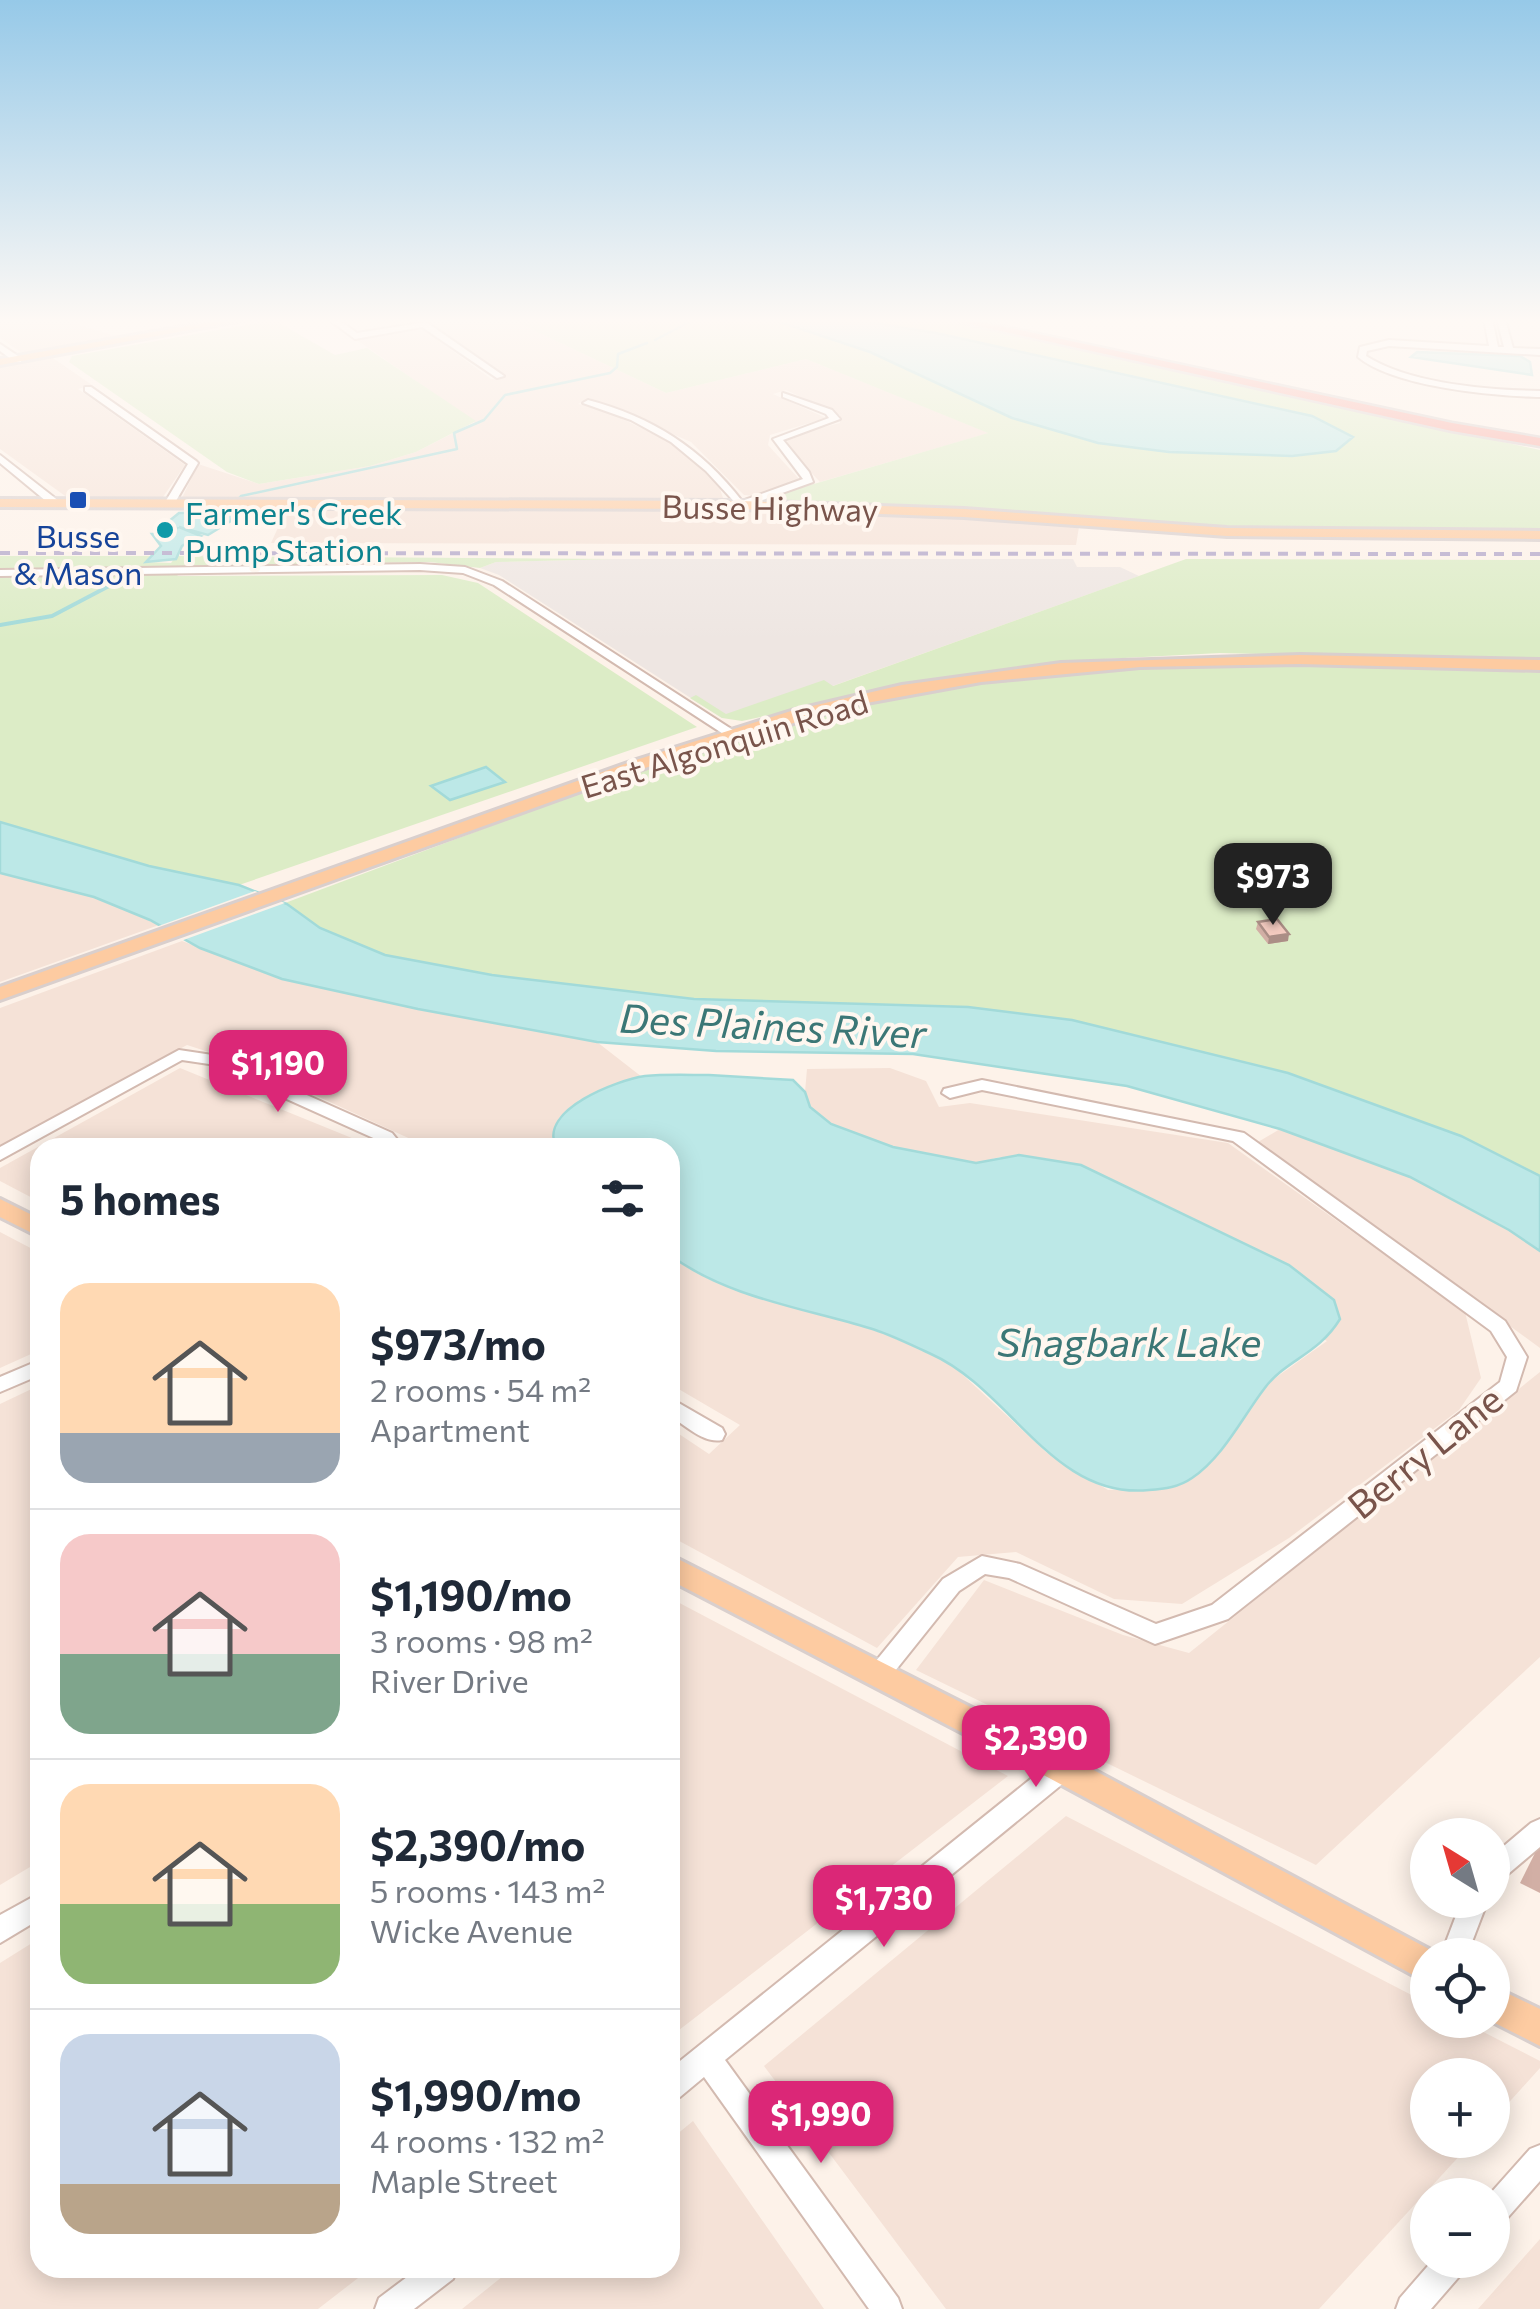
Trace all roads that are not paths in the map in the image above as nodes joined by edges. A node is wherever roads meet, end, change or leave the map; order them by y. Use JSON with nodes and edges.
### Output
{"nodes":[{"id":1,"x":142,"y":427,"type":"edge"},
{"id":2,"x":643,"y":427,"type":"edge"},
{"id":3,"x":811,"y":427,"type":"edge"},
{"id":4,"x":1451,"y":427,"type":"edge"},
{"id":5,"x":1468,"y":427,"type":"edge"},
{"id":6,"x":1509,"y":436,"type":"junction"},
{"id":7,"x":1540,"y":442,"type":"edge"},
{"id":8,"x":0,"y":458,"type":"edge"},
{"id":9,"x":0,"y":504,"type":"edge"},
{"id":10,"x":56,"y":504,"type":"junction"},
{"id":11,"x":169,"y":504,"type":"junction"},
{"id":12,"x":740,"y":505,"type":"junction"},
{"id":13,"x":1540,"y":535,"type":"edge"},
{"id":14,"x":0,"y":573,"type":"edge"},
{"id":15,"x":1540,"y":665,"type":"edge"},
{"id":16,"x":733,"y":734,"type":"junction"},
{"id":17,"x":0,"y":994,"type":"edge"},
{"id":18,"x":950,"y":1094,"type":"dead end"},
{"id":19,"x":387,"y":1138,"type":"edge"},
{"id":20,"x":0,"y":1154,"type":"edge"},
{"id":21,"x":0,"y":1207,"type":"edge"},
{"id":22,"x":30,"y":1224,"type":"edge"},
{"id":23,"x":30,"y":1372,"type":"edge"},
{"id":24,"x":0,"y":1386,"type":"edge"},
{"id":25,"x":680,"y":1412,"type":"edge"},
{"id":26,"x":715,"y":1434,"type":"dead end"},
{"id":27,"x":680,"y":1572,"type":"edge"},
{"id":28,"x":879,"y":1674,"type":"junction"},
{"id":29,"x":1062,"y":1769,"type":"junction"},
{"id":30,"x":1540,"y":1830,"type":"edge"},
{"id":31,"x":1510,"y":1856,"type":"edge"},
{"id":32,"x":30,"y":1912,"type":"edge"},
{"id":33,"x":0,"y":1930,"type":"edge"},
{"id":34,"x":1410,"y":1958,"type":"edge"},
{"id":35,"x":1510,"y":2012,"type":"edge"},
{"id":36,"x":1540,"y":2028,"type":"edge"},
{"id":37,"x":706,"y":2058,"type":"junction"},
{"id":38,"x":680,"y":2079,"type":"edge"},
{"id":39,"x":1540,"y":2159,"type":"edge"},
{"id":40,"x":1510,"y":2193,"type":"edge"},
{"id":41,"x":429,"y":2278,"type":"edge"},
{"id":42,"x":1437,"y":2278,"type":"edge"},
{"id":43,"x":390,"y":2309,"type":"edge"},
{"id":44,"x":887,"y":2309,"type":"edge"},
{"id":45,"x":1410,"y":2309,"type":"edge"}],
"edges":[{"from":1,"to":11,"type":"street"},
{"from":2,"to":12,"type":"street"},
{"from":3,"to":12,"type":"street"},
{"from":4,"to":6,"type":"highway"},
{"from":5,"to":6,"type":"highway"},
{"from":6,"to":7,"type":"highway"},
{"from":8,"to":10,"type":"street"},
{"from":9,"to":10,"type":"main road","name":"Busse Highway"},
{"from":10,"to":11,"type":"main road","name":"Busse Highway"},
{"from":11,"to":12,"type":"main road","name":"Busse Highway"},
{"from":12,"to":13,"type":"main road","name":"Busse Highway"},
{"from":14,"to":16,"type":"street"},
{"from":15,"to":16,"type":"main road","name":"East Algonquin Road"},
{"from":16,"to":17,"type":"main road","name":"East Algonquin Road"},
{"from":18,"to":28,"type":"street","name":"Berry Lane"},
{"from":19,"to":20,"type":"street"},
{"from":21,"to":22,"type":"main road"},
{"from":23,"to":24,"type":"street"},
{"from":25,"to":26,"type":"street"},
{"from":27,"to":28,"type":"main road"},
{"from":28,"to":29,"type":"main road"},
{"from":29,"to":34,"type":"main road"},
{"from":29,"to":37,"type":"street"},
{"from":30,"to":31,"type":"street"},
{"from":32,"to":33,"type":"street"},
{"from":35,"to":36,"type":"main road"},
{"from":37,"to":38,"type":"street"},
{"from":37,"to":44,"type":"street"},
{"from":39,"to":40,"type":"street"},
{"from":41,"to":43,"type":"street"},
{"from":42,"to":45,"type":"street"}]}
